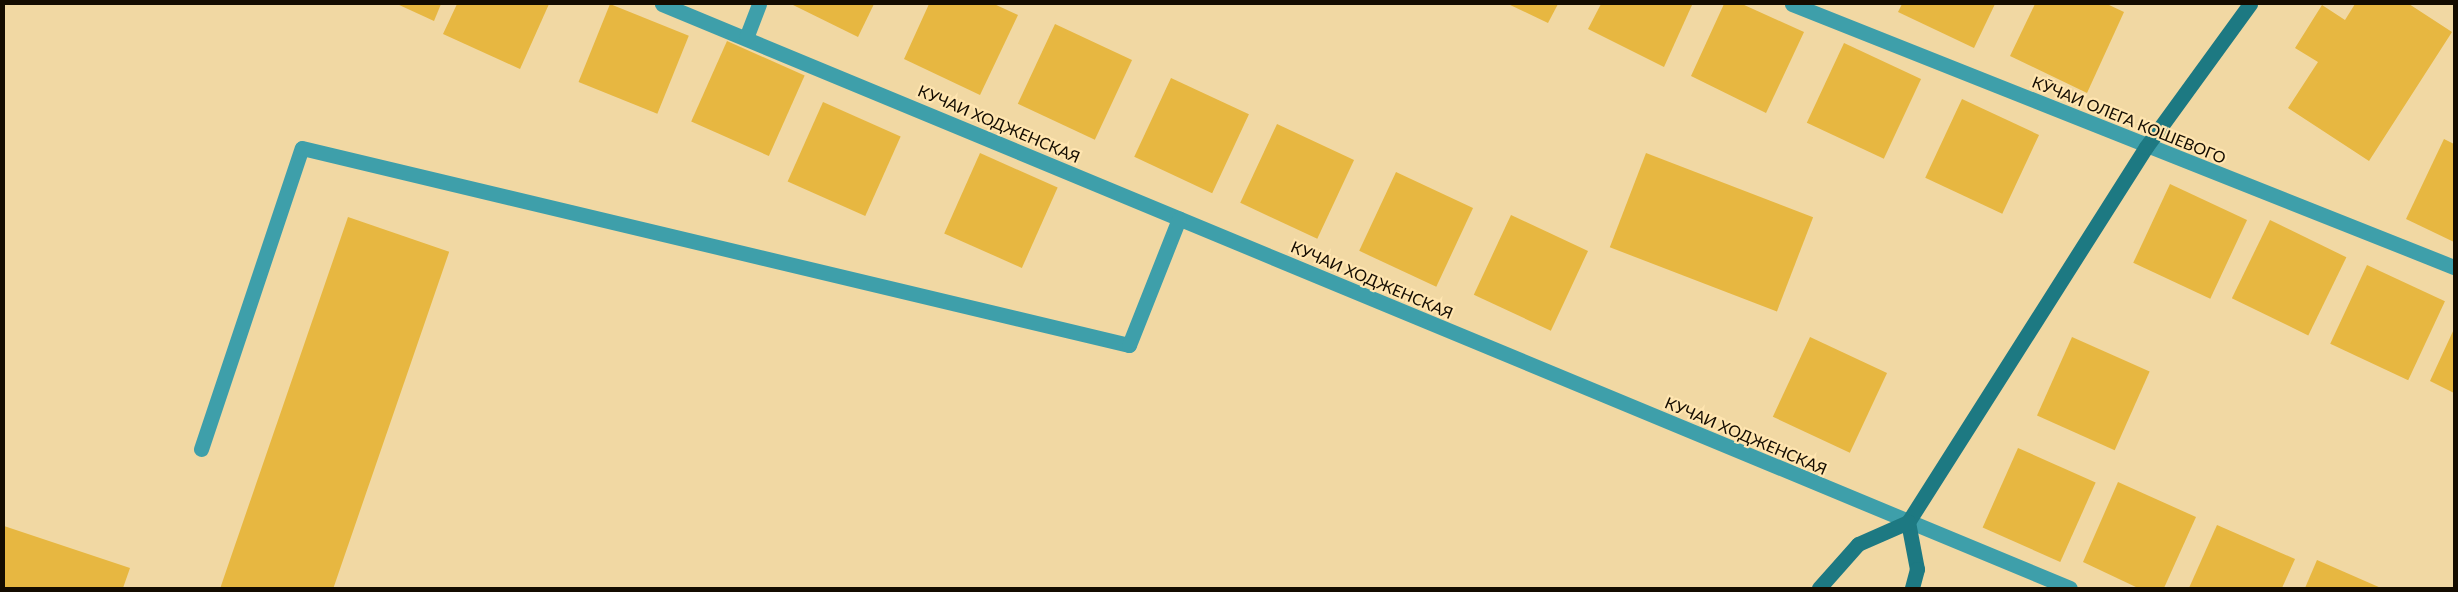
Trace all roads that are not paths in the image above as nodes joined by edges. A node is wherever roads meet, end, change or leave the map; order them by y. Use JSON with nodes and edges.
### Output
{"nodes":[{"id":1,"x":662,"y":4,"type":"edge"},
{"id":2,"x":759,"y":4,"type":"edge"},
{"id":3,"x":1792,"y":4,"type":"edge"},
{"id":4,"x":2250,"y":4,"type":"edge"},
{"id":5,"x":746,"y":38,"type":"junction"},
{"id":6,"x":2146,"y":147,"type":"junction"},
{"id":7,"x":1179,"y":218,"type":"junction"},
{"id":8,"x":2454,"y":266,"type":"edge"},
{"id":9,"x":201,"y":449,"type":"dead end"},
{"id":10,"x":1908,"y":522,"type":"junction"},
{"id":11,"x":1819,"y":588,"type":"edge"},
{"id":12,"x":1912,"y":588,"type":"edge"},
{"id":13,"x":2070,"y":588,"type":"edge"}],
"edges":[{"from":1,"to":5,"type":"street","name":"КУЧАИ ХОДЖЕНСКАЯ"},
{"from":2,"to":5,"type":"street"},
{"from":3,"to":6,"type":"street","name":"КӮЧАИ ОЛЕГА КОШЕВОГО"},
{"from":4,"to":6,"type":"main road"},
{"from":5,"to":7,"type":"street","name":"КУЧАИ ХОДЖЕНСКАЯ"},
{"from":6,"to":8,"type":"street","name":"КӮЧАИ ОЛЕГА КОШЕВОГО"},
{"from":6,"to":10,"type":"main road"},
{"from":7,"to":9,"type":"street"},
{"from":7,"to":10,"type":"street","name":"КУЧАИ ХОДЖЕНСКАЯ"},
{"from":10,"to":11,"type":"main road"},
{"from":10,"to":12,"type":"main road"},
{"from":10,"to":13,"type":"street","name":"КУЧАИ ХОДЖЕНСКАЯ"}]}
